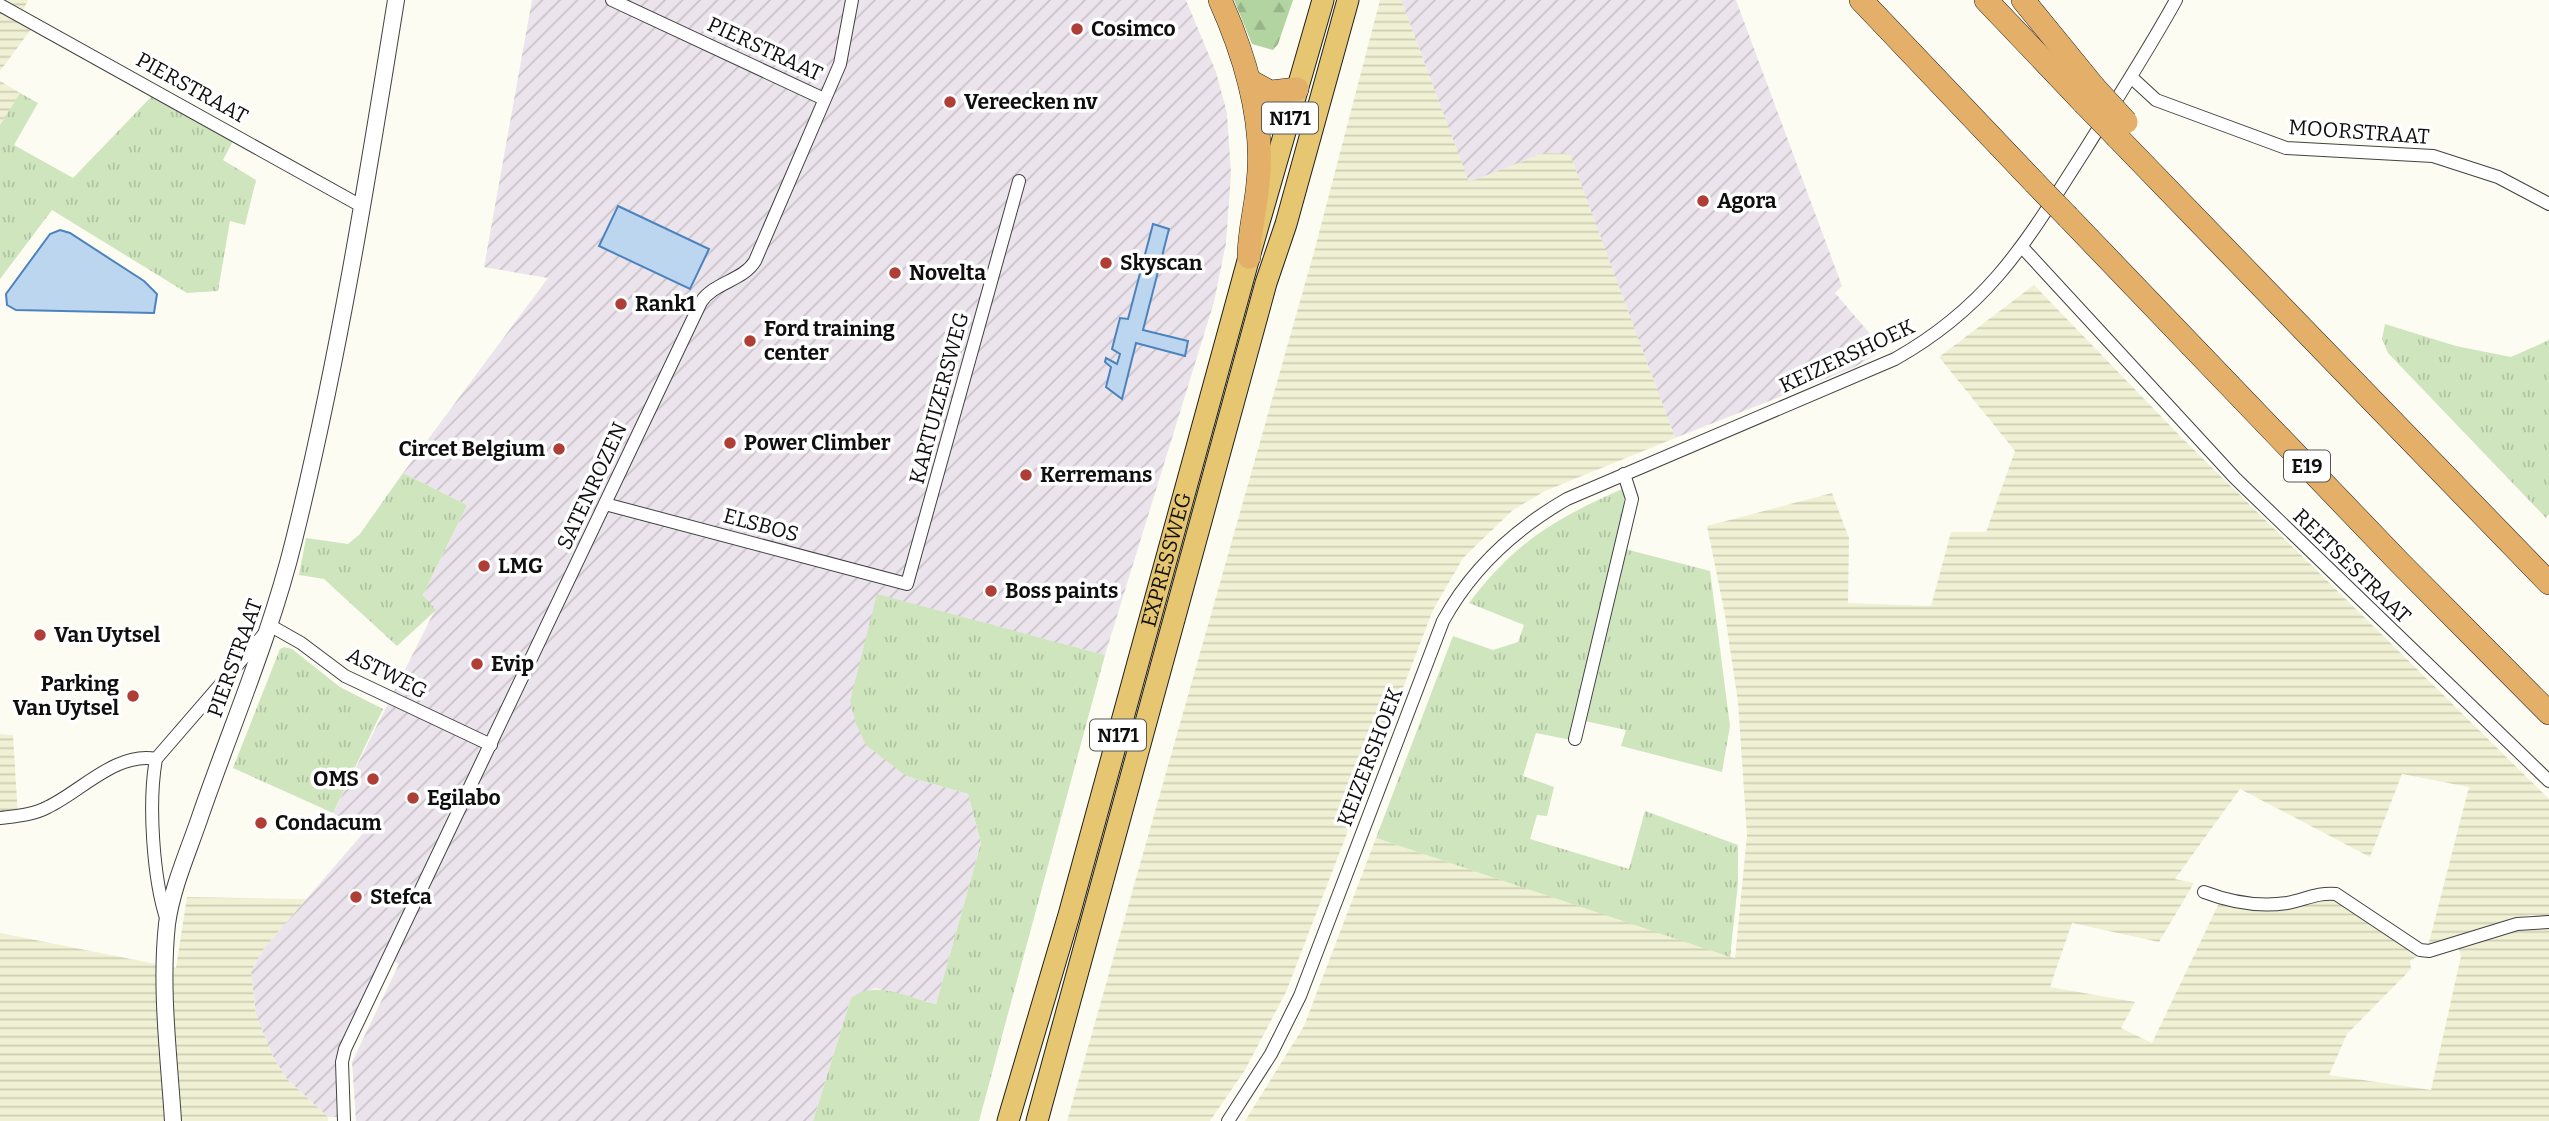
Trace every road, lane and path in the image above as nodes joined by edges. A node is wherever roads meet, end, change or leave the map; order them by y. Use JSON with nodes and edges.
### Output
{"nodes":[{"id":1,"x":396,"y":0,"type":"edge"},
{"id":2,"x":612,"y":0,"type":"edge"},
{"id":3,"x":852,"y":0,"type":"edge"},
{"id":4,"x":1220,"y":0,"type":"edge"},
{"id":5,"x":1323,"y":0,"type":"edge"},
{"id":6,"x":1348,"y":0,"type":"edge"},
{"id":7,"x":1861,"y":0,"type":"edge"},
{"id":8,"x":1986,"y":0,"type":"edge"},
{"id":9,"x":2023,"y":0,"type":"edge"},
{"id":10,"x":2176,"y":0,"type":"edge"},
{"id":11,"x":0,"y":5,"type":"edge"},
{"id":12,"x":1329,"y":71,"type":"junction"},
{"id":13,"x":2131,"y":77,"type":"junction"},
{"id":14,"x":1250,"y":81,"type":"junction"},
{"id":15,"x":1297,"y":89,"type":"junction"},
{"id":16,"x":2089,"y":95,"type":"junction"},
{"id":17,"x":824,"y":99,"type":"junction"},
{"id":18,"x":1019,"y":181,"type":"dead end"},
{"id":19,"x":2549,"y":204,"type":"edge"},
{"id":20,"x":363,"y":207,"type":"junction"},
{"id":21,"x":2022,"y":247,"type":"junction"},
{"id":22,"x":1249,"y":257,"type":"junction"},
{"id":23,"x":1624,"y":474,"type":"junction"},
{"id":24,"x":605,"y":503,"type":"junction"},
{"id":25,"x":2549,"y":583,"type":"edge"},
{"id":26,"x":907,"y":584,"type":"joint"},
{"id":27,"x":271,"y":626,"type":"junction"},
{"id":28,"x":2549,"y":712,"type":"edge"},
{"id":29,"x":1575,"y":739,"type":"dead end"},
{"id":30,"x":491,"y":746,"type":"junction"},
{"id":31,"x":156,"y":759,"type":"junction"},
{"id":32,"x":2549,"y":780,"type":"edge"},
{"id":33,"x":0,"y":818,"type":"edge"},
{"id":34,"x":2204,"y":892,"type":"dead end"},
{"id":35,"x":2549,"y":922,"type":"edge"},
{"id":36,"x":167,"y":924,"type":"junction"},
{"id":37,"x":173,"y":1121,"type":"edge"},
{"id":38,"x":344,"y":1121,"type":"edge"},
{"id":39,"x":1008,"y":1121,"type":"edge"},
{"id":40,"x":1037,"y":1121,"type":"edge"},
{"id":41,"x":1228,"y":1121,"type":"edge"}],
"edges":[{"from":1,"to":20,"type":"street","name":"PIERSTRAAT"},
{"from":2,"to":17,"type":"street","name":"PIERSTRAAT"},
{"from":3,"to":17,"type":"street","name":"SATENROZEN"},
{"from":4,"to":14,"type":"highway"},
{"from":5,"to":15,"type":"highway","name":"EXPRESSWEG","number":"N171"},
{"from":6,"to":12,"type":"highway","name":"EXPRESSWEG","number":"N171"},
{"from":7,"to":28,"type":"highway","number":"E19","bridge":true},
{"from":8,"to":16,"type":"highway"},
{"from":9,"to":16,"type":"highway"},
{"from":10,"to":13,"type":"street","name":"KEIZERSHOEK"},
{"from":11,"to":20,"type":"street","name":"PIERSTRAAT"},
{"from":12,"to":15,"type":"highway"},
{"from":12,"to":40,"type":"highway","name":"EXPRESSWEG","number":"N171"},
{"from":13,"to":19,"type":"street","name":"MOORSTRAAT"},
{"from":13,"to":21,"type":"street","name":"KEIZERSHOEK"},
{"from":14,"to":15,"type":"highway"},
{"from":14,"to":22,"type":"highway"},
{"from":15,"to":22,"type":"highway","name":"EXPRESSWEG","number":"N171"},
{"from":16,"to":25,"type":"highway","bridge":true},
{"from":17,"to":24,"type":"street","name":"SATENROZEN"},
{"from":18,"to":26,"type":"street","name":"KARTUIZERSWEG"},
{"from":20,"to":27,"type":"street","name":"PIERSTRAAT"},
{"from":21,"to":23,"type":"street","name":"KEIZERSHOEK"},
{"from":21,"to":32,"type":"street","name":"REETSESTRAAT"},
{"from":22,"to":39,"type":"highway","name":"EXPRESSWEG","number":"N171"},
{"from":23,"to":29,"type":"street"},
{"from":23,"to":41,"type":"street","name":"KEIZERSHOEK"},
{"from":24,"to":26,"type":"street","name":"ELSBOS"},
{"from":24,"to":30,"type":"street","name":"SATENROZEN"},
{"from":27,"to":30,"type":"street","name":"ASTWEG"},
{"from":27,"to":31,"type":"street"},
{"from":27,"to":36,"type":"street","name":"PIERSTRAAT"},
{"from":30,"to":38,"type":"street","name":"SATENROZEN"},
{"from":31,"to":33,"type":"street"},
{"from":31,"to":36,"type":"street"},
{"from":34,"to":35,"type":"street"},
{"from":36,"to":37,"type":"street","name":"PIERSTRAAT"}]}
